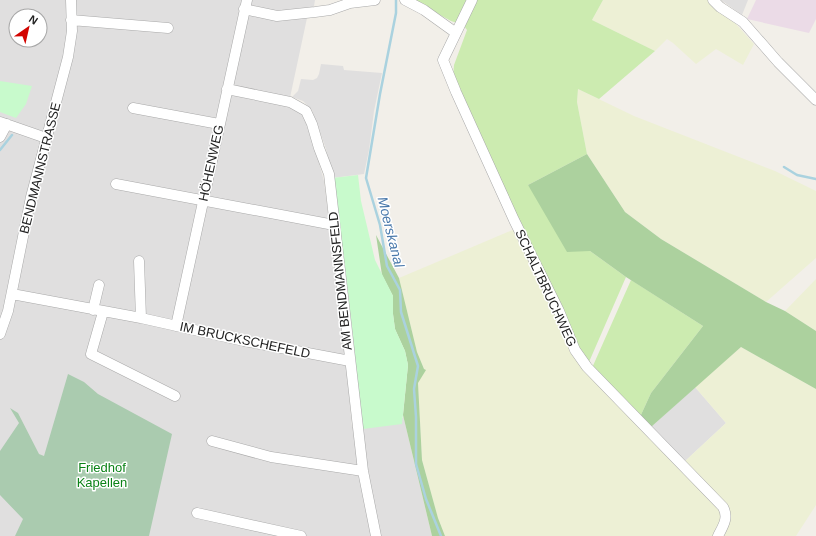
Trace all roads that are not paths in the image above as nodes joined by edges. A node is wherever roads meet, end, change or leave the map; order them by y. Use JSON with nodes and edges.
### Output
{"nodes":[{"id":1,"x":71,"y":0,"type":"edge"},
{"id":2,"x":375,"y":0,"type":"edge"},
{"id":3,"x":405,"y":0,"type":"edge"},
{"id":4,"x":472,"y":0,"type":"edge"},
{"id":5,"x":713,"y":0,"type":"edge"},
{"id":6,"x":245,"y":5,"type":"edge"},
{"id":7,"x":71,"y":20,"type":"junction"},
{"id":8,"x":168,"y":28,"type":"dead end"},
{"id":9,"x":456,"y":33,"type":"junction"},
{"id":10,"x":227,"y":89,"type":"junction"},
{"id":11,"x":816,"y":100,"type":"edge"},
{"id":12,"x":133,"y":108,"type":"dead end"},
{"id":13,"x":3,"y":123,"type":"edge"},
{"id":14,"x":219,"y":124,"type":"junction"},
{"id":15,"x":0,"y":137,"type":"edge"},
{"id":16,"x":46,"y":138,"type":"junction"},
{"id":17,"x":116,"y":184,"type":"dead end"},
{"id":18,"x":203,"y":200,"type":"junction"},
{"id":19,"x":334,"y":225,"type":"junction"},
{"id":20,"x":140,"y":261,"type":"dead end"},
{"id":21,"x":99,"y":285,"type":"dead end"},
{"id":22,"x":12,"y":294,"type":"junction"},
{"id":23,"x":98,"y":311,"type":"junction"},
{"id":24,"x":142,"y":318,"type":"junction"},
{"id":25,"x":176,"y":326,"type":"junction"},
{"id":26,"x":0,"y":334,"type":"edge"},
{"id":27,"x":350,"y":362,"type":"junction"},
{"id":28,"x":174,"y":396,"type":"dead end"},
{"id":29,"x":212,"y":441,"type":"dead end"},
{"id":30,"x":363,"y":471,"type":"junction"},
{"id":31,"x":197,"y":513,"type":"dead end"},
{"id":32,"x":301,"y":536,"type":"edge"},
{"id":33,"x":376,"y":536,"type":"edge"},
{"id":34,"x":718,"y":536,"type":"edge"}],
"edges":[{"from":1,"to":7,"type":"street","name":"BENDMANNSTRASSE"},
{"from":2,"to":6,"type":"street"},
{"from":3,"to":9,"type":"street"},
{"from":4,"to":9,"type":"street","name":"SCHALTBRUCHWEG"},
{"from":5,"to":11,"type":"street"},
{"from":6,"to":10,"type":"street","name":"HÖHENWEG"},
{"from":7,"to":8,"type":"street"},
{"from":7,"to":16,"type":"street","name":"BENDMANNSTRASSE"},
{"from":9,"to":34,"type":"street","name":"SCHALTBRUCHWEG"},
{"from":10,"to":14,"type":"street","name":"HÖHENWEG"},
{"from":10,"to":19,"type":"street","name":"AM BENDMANNSFELD"},
{"from":12,"to":14,"type":"street"},
{"from":13,"to":15,"type":"street"},
{"from":13,"to":16,"type":"street"},
{"from":14,"to":18,"type":"street","name":"HÖHENWEG"},
{"from":16,"to":22,"type":"street","name":"BENDMANNSTRASSE"},
{"from":17,"to":18,"type":"street"},
{"from":18,"to":19,"type":"street"},
{"from":18,"to":25,"type":"street","name":"HÖHENWEG"},
{"from":19,"to":27,"type":"street","name":"AM BENDMANNSFELD"},
{"from":20,"to":24,"type":"street"},
{"from":21,"to":23,"type":"street"},
{"from":22,"to":23,"type":"street","name":"IM BRUCKSCHEFELD"},
{"from":22,"to":26,"type":"street","name":"BENDMANNSTRASSE"},
{"from":23,"to":24,"type":"street","name":"IM BRUCKSCHEFELD"},
{"from":23,"to":28,"type":"street"},
{"from":24,"to":25,"type":"street","name":"IM BRUCKSCHEFELD"},
{"from":25,"to":27,"type":"street","name":"IM BRUCKSCHEFELD"},
{"from":27,"to":30,"type":"street","name":"AM BENDMANNSFELD"},
{"from":29,"to":30,"type":"street"},
{"from":30,"to":33,"type":"street","name":"AM BENDMANNSFELD"},
{"from":31,"to":32,"type":"street"}]}
